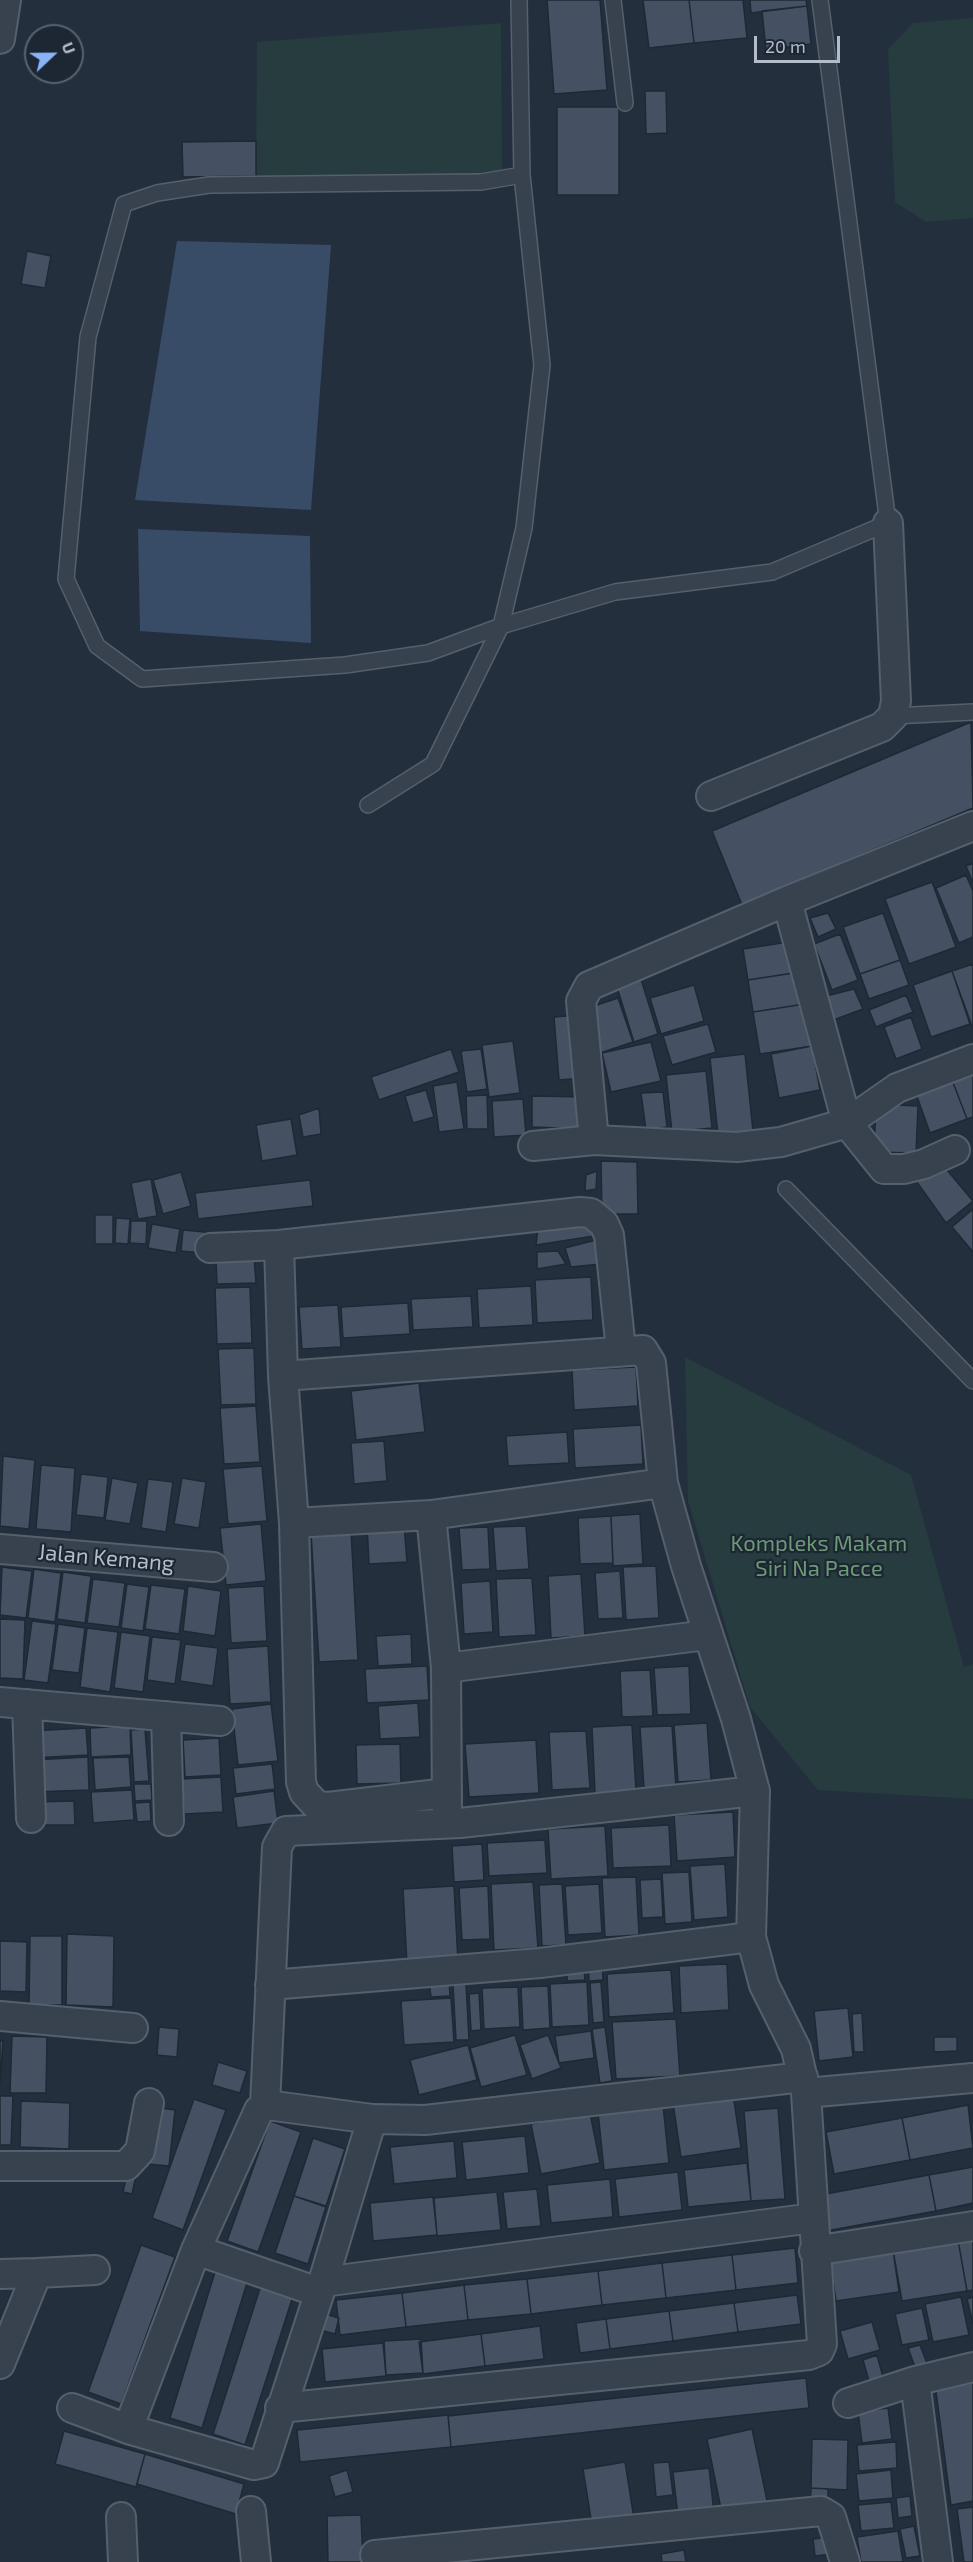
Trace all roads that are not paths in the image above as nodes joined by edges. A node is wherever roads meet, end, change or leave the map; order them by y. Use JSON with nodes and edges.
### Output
{"nodes":[{"id":1,"x":6,"y":0,"type":"edge"},
{"id":2,"x":519,"y":0,"type":"edge"},
{"id":3,"x":613,"y":0,"type":"edge"},
{"id":4,"x":820,"y":0,"type":"edge"},
{"id":5,"x":0,"y":39,"type":"edge"},
{"id":6,"x":625,"y":103,"type":"dead end"},
{"id":7,"x":522,"y":175,"type":"junction"},
{"id":8,"x":888,"y":523,"type":"junction"},
{"id":9,"x":501,"y":626,"type":"junction"},
{"id":10,"x":973,"y":712,"type":"edge"},
{"id":11,"x":893,"y":716,"type":"junction"},
{"id":12,"x":711,"y":796,"type":"dead end"},
{"id":13,"x":368,"y":805,"type":"dead end"},
{"id":14,"x":973,"y":826,"type":"edge"},
{"id":15,"x":787,"y":901,"type":"junction"},
{"id":16,"x":973,"y":1059,"type":"edge"},
{"id":17,"x":847,"y":1123,"type":"junction"},
{"id":18,"x":594,"y":1140,"type":"junction"},
{"id":19,"x":533,"y":1146,"type":"dead end"},
{"id":20,"x":967,"y":1154,"type":"edge"},
{"id":21,"x":786,"y":1189,"type":"dead end"},
{"id":22,"x":279,"y":1245,"type":"junction"},
{"id":23,"x":210,"y":1248,"type":"dead end"},
{"id":24,"x":621,"y":1350,"type":"junction"},
{"id":25,"x":284,"y":1376,"type":"junction"},
{"id":26,"x":973,"y":1381,"type":"edge"},
{"id":27,"x":663,"y":1483,"type":"junction"},
{"id":28,"x":431,"y":1515,"type":"junction"},
{"id":29,"x":294,"y":1523,"type":"junction"},
{"id":30,"x":0,"y":1549,"type":"edge"},
{"id":31,"x":213,"y":1567,"type":"dead end"},
{"id":32,"x":707,"y":1635,"type":"junction"},
{"id":33,"x":446,"y":1668,"type":"junction"},
{"id":34,"x":14,"y":1703,"type":"edge"},
{"id":35,"x":166,"y":1716,"type":"junction"},
{"id":36,"x":220,"y":1721,"type":"dead end"},
{"id":37,"x":755,"y":1791,"type":"junction"},
{"id":38,"x":447,"y":1793,"type":"junction"},
{"id":39,"x":31,"y":1818,"type":"dead end"},
{"id":40,"x":169,"y":1821,"type":"dead end"},
{"id":41,"x":453,"y":1823,"type":"junction"},
{"id":42,"x":751,"y":1937,"type":"junction"},
{"id":43,"x":270,"y":1985,"type":"junction"},
{"id":44,"x":0,"y":2016,"type":"edge"},
{"id":45,"x":133,"y":2028,"type":"dead end"},
{"id":46,"x":973,"y":2078,"type":"edge"},
{"id":47,"x":805,"y":2085,"type":"junction"},
{"id":48,"x":148,"y":2103,"type":"dead end"},
{"id":49,"x":265,"y":2105,"type":"junction"},
{"id":50,"x":372,"y":2119,"type":"junction"},
{"id":51,"x":0,"y":2166,"type":"edge"},
{"id":52,"x":813,"y":2218,"type":"junction"},
{"id":53,"x":973,"y":2226,"type":"edge"},
{"id":54,"x":196,"y":2250,"type":"junction"},
{"id":55,"x":814,"y":2251,"type":"junction"},
{"id":56,"x":95,"y":2270,"type":"dead end"},
{"id":57,"x":37,"y":2273,"type":"junction"},
{"id":58,"x":0,"y":2274,"type":"edge"},
{"id":59,"x":321,"y":2287,"type":"junction"},
{"id":60,"x":0,"y":2364,"type":"edge"},
{"id":61,"x":973,"y":2367,"type":"edge"},
{"id":62,"x":915,"y":2381,"type":"junction"},
{"id":63,"x":848,"y":2403,"type":"dead end"},
{"id":64,"x":72,"y":2408,"type":"dead end"},
{"id":65,"x":280,"y":2408,"type":"junction"},
{"id":66,"x":128,"y":2429,"type":"junction"},
{"id":67,"x":251,"y":2511,"type":"dead end"},
{"id":68,"x":121,"y":2517,"type":"dead end"},
{"id":69,"x":375,"y":2554,"type":"dead end"},
{"id":70,"x":418,"y":2556,"type":"edge"},
{"id":71,"x":123,"y":2562,"type":"edge"},
{"id":72,"x":256,"y":2562,"type":"edge"},
{"id":73,"x":845,"y":2562,"type":"edge"},
{"id":74,"x":938,"y":2562,"type":"edge"}],
"edges":[{"from":1,"to":5,"type":"street"},
{"from":2,"to":7,"type":"lane"},
{"from":3,"to":6,"type":"lane"},
{"from":4,"to":8,"type":"lane"},
{"from":7,"to":9,"type":"lane"},
{"from":7,"to":9,"type":"lane"},
{"from":8,"to":9,"type":"lane"},
{"from":8,"to":11,"type":"street"},
{"from":9,"to":13,"type":"lane"},
{"from":10,"to":11,"type":"lane"},
{"from":11,"to":12,"type":"street"},
{"from":14,"to":15,"type":"street"},
{"from":15,"to":17,"type":"street"},
{"from":15,"to":18,"type":"street"},
{"from":16,"to":17,"type":"street"},
{"from":17,"to":18,"type":"street"},
{"from":17,"to":20,"type":"street"},
{"from":18,"to":19,"type":"street"},
{"from":21,"to":26,"type":"lane"},
{"from":22,"to":23,"type":"street"},
{"from":22,"to":24,"type":"street"},
{"from":22,"to":25,"type":"street"},
{"from":24,"to":25,"type":"street"},
{"from":24,"to":27,"type":"street"},
{"from":25,"to":29,"type":"street"},
{"from":27,"to":28,"type":"street"},
{"from":27,"to":32,"type":"street"},
{"from":28,"to":29,"type":"street"},
{"from":28,"to":33,"type":"street"},
{"from":29,"to":38,"type":"street"},
{"from":30,"to":31,"type":"street","name":"Jalan Kemang"},
{"from":32,"to":33,"type":"street"},
{"from":32,"to":37,"type":"street"},
{"from":33,"to":38,"type":"street"},
{"from":34,"to":35,"type":"street"},
{"from":34,"to":39,"type":"street"},
{"from":35,"to":36,"type":"street"},
{"from":35,"to":40,"type":"street"},
{"from":37,"to":41,"type":"street"},
{"from":37,"to":42,"type":"street"},
{"from":38,"to":41,"type":"street"},
{"from":41,"to":43,"type":"street"},
{"from":42,"to":43,"type":"street"},
{"from":42,"to":47,"type":"street"},
{"from":43,"to":49,"type":"street"},
{"from":44,"to":45,"type":"street"},
{"from":46,"to":47,"type":"street"},
{"from":47,"to":50,"type":"street"},
{"from":47,"to":52,"type":"street"},
{"from":48,"to":51,"type":"street"},
{"from":49,"to":50,"type":"street"},
{"from":49,"to":54,"type":"street"},
{"from":50,"to":59,"type":"street"},
{"from":52,"to":55,"type":"street"},
{"from":52,"to":59,"type":"street"},
{"from":53,"to":55,"type":"street"},
{"from":54,"to":59,"type":"street"},
{"from":54,"to":66,"type":"street"},
{"from":55,"to":65,"type":"street"},
{"from":56,"to":57,"type":"street"},
{"from":57,"to":58,"type":"street"},
{"from":57,"to":60,"type":"street"},
{"from":59,"to":65,"type":"street"},
{"from":61,"to":62,"type":"street"},
{"from":62,"to":63,"type":"street"},
{"from":62,"to":74,"type":"street"},
{"from":64,"to":66,"type":"street"},
{"from":65,"to":66,"type":"street"},
{"from":67,"to":72,"type":"street"},
{"from":68,"to":71,"type":"street"},
{"from":69,"to":70,"type":"street"},
{"from":70,"to":73,"type":"street"}]}
